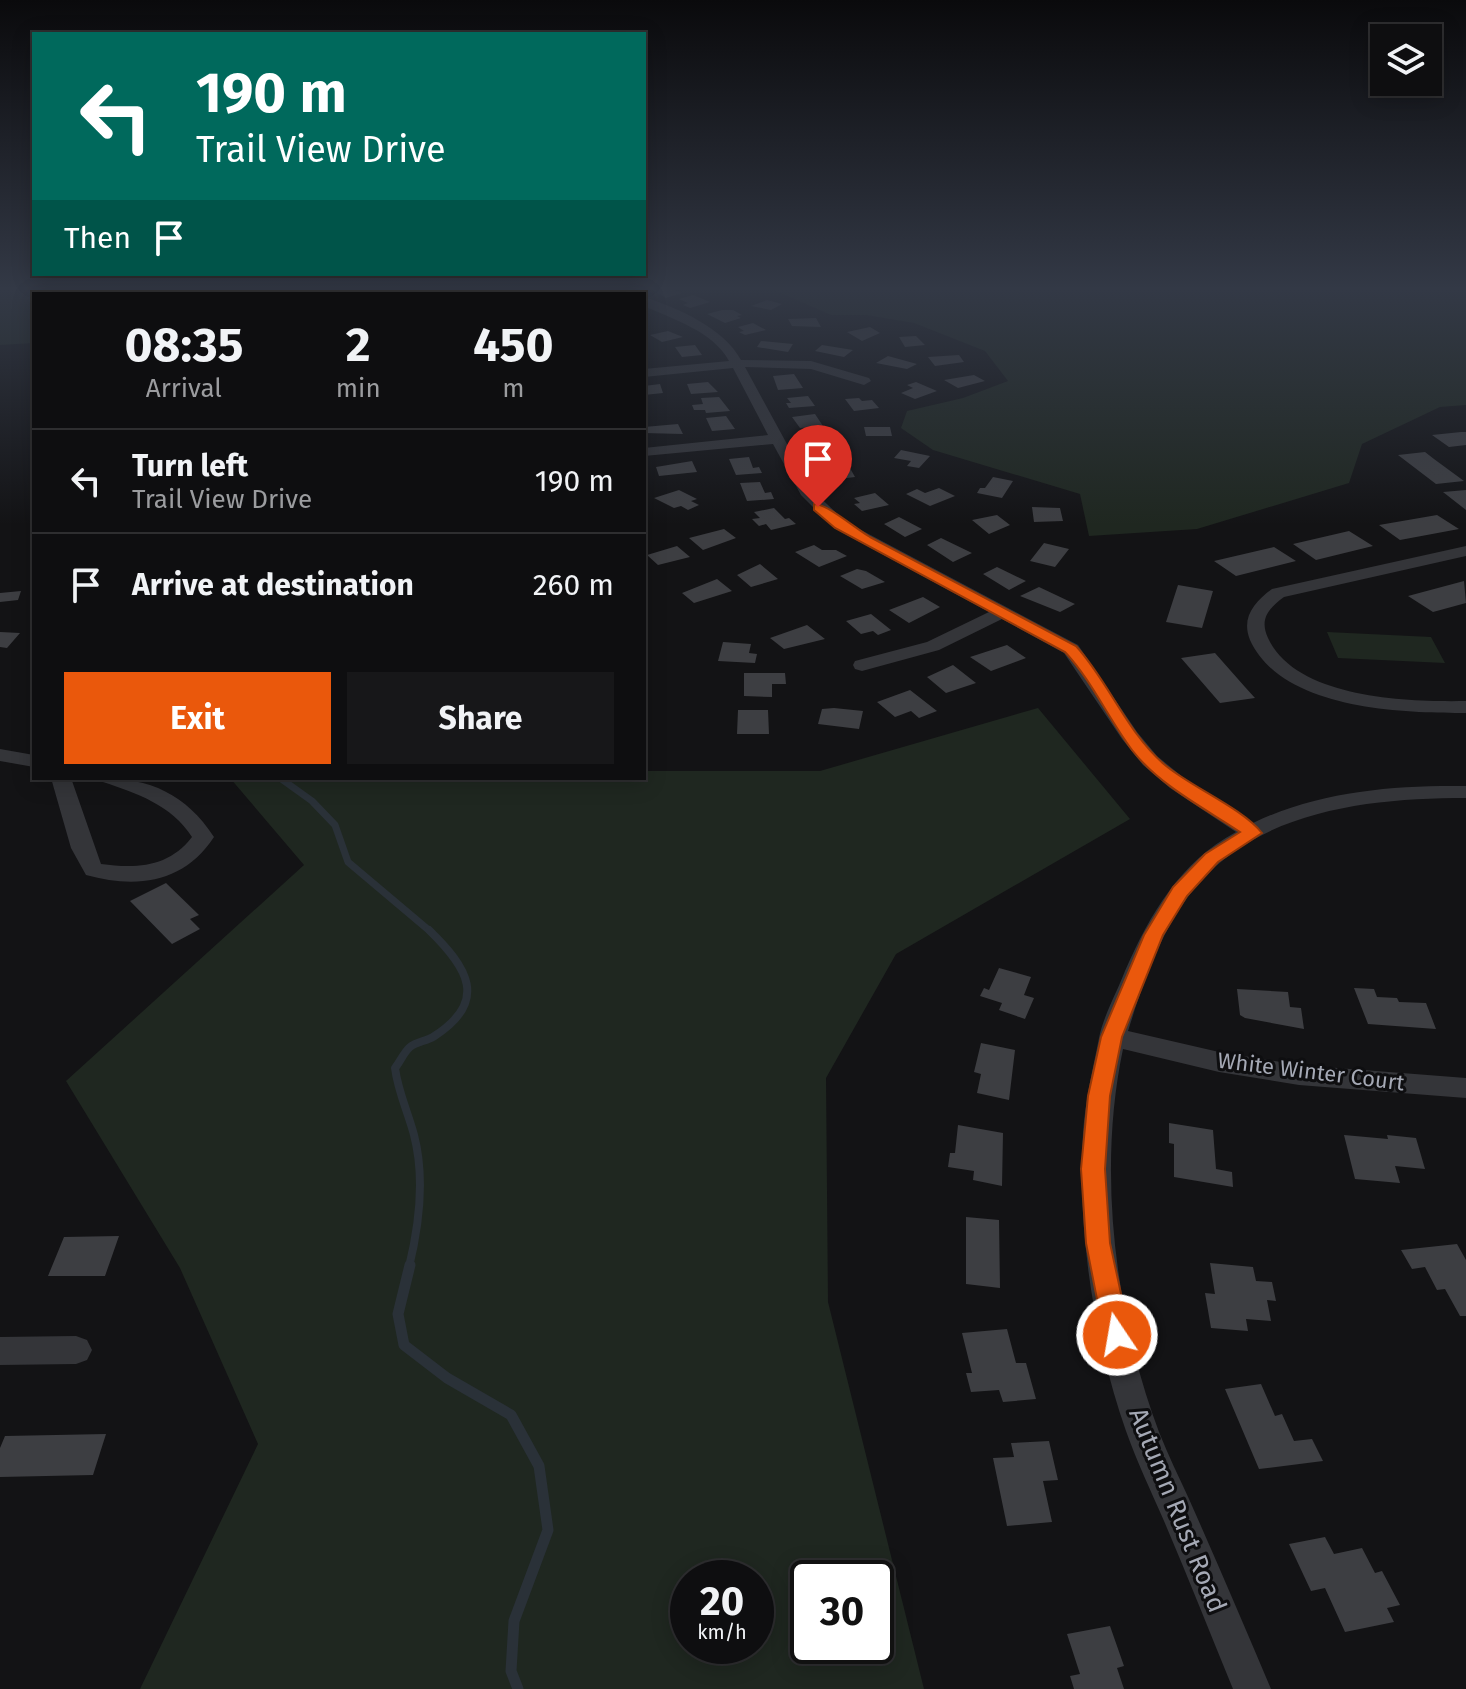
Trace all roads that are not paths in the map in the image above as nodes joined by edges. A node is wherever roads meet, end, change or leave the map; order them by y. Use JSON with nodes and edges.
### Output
{"nodes":[{"id":1,"x":714,"y":368,"type":"edge"},
{"id":2,"x":740,"y":368,"type":"edge"},
{"id":3,"x":829,"y":368,"type":"edge"},
{"id":4,"x":646,"y":373,"type":"edge"},
{"id":5,"x":864,"y":381,"type":"dead end"},
{"id":6,"x":776,"y":439,"type":"junction"},
{"id":7,"x":646,"y":452,"type":"edge"},
{"id":8,"x":1466,"y":551,"type":"edge"},
{"id":9,"x":1005,"y":611,"type":"junction"},
{"id":10,"x":862,"y":665,"type":"dead end"},
{"id":11,"x":1466,"y":707,"type":"edge"},
{"id":12,"x":0,"y":755,"type":"edge"},
{"id":13,"x":32,"y":761,"type":"edge"},
{"id":14,"x":62,"y":780,"type":"edge"},
{"id":15,"x":115,"y":780,"type":"edge"},
{"id":16,"x":1466,"y":792,"type":"edge"},
{"id":17,"x":1253,"y":833,"type":"junction"},
{"id":18,"x":1111,"y":1037,"type":"junction"},
{"id":19,"x":1466,"y":1088,"type":"edge"},
{"id":20,"x":76,"y":1350,"type":"dead end"},
{"id":21,"x":0,"y":1351,"type":"edge"},
{"id":22,"x":1252,"y":1689,"type":"edge"}],
"edges":[{"from":1,"to":4,"type":"street"},
{"from":2,"to":6,"type":"street"},
{"from":3,"to":5,"type":"street"},
{"from":6,"to":7,"type":"street"},
{"from":6,"to":9,"type":"street"},
{"from":8,"to":11,"type":"street"},
{"from":9,"to":10,"type":"street"},
{"from":9,"to":17,"type":"street"},
{"from":12,"to":13,"type":"street"},
{"from":14,"to":15,"type":"street"},
{"from":16,"to":17,"type":"street","name":"Autumn Rust Road"},
{"from":17,"to":18,"type":"street","name":"Autumn Rust Road"},
{"from":18,"to":19,"type":"street","name":"White Winter Court"},
{"from":18,"to":22,"type":"street","name":"Autumn Rust Road"},
{"from":20,"to":21,"type":"street"}]}
